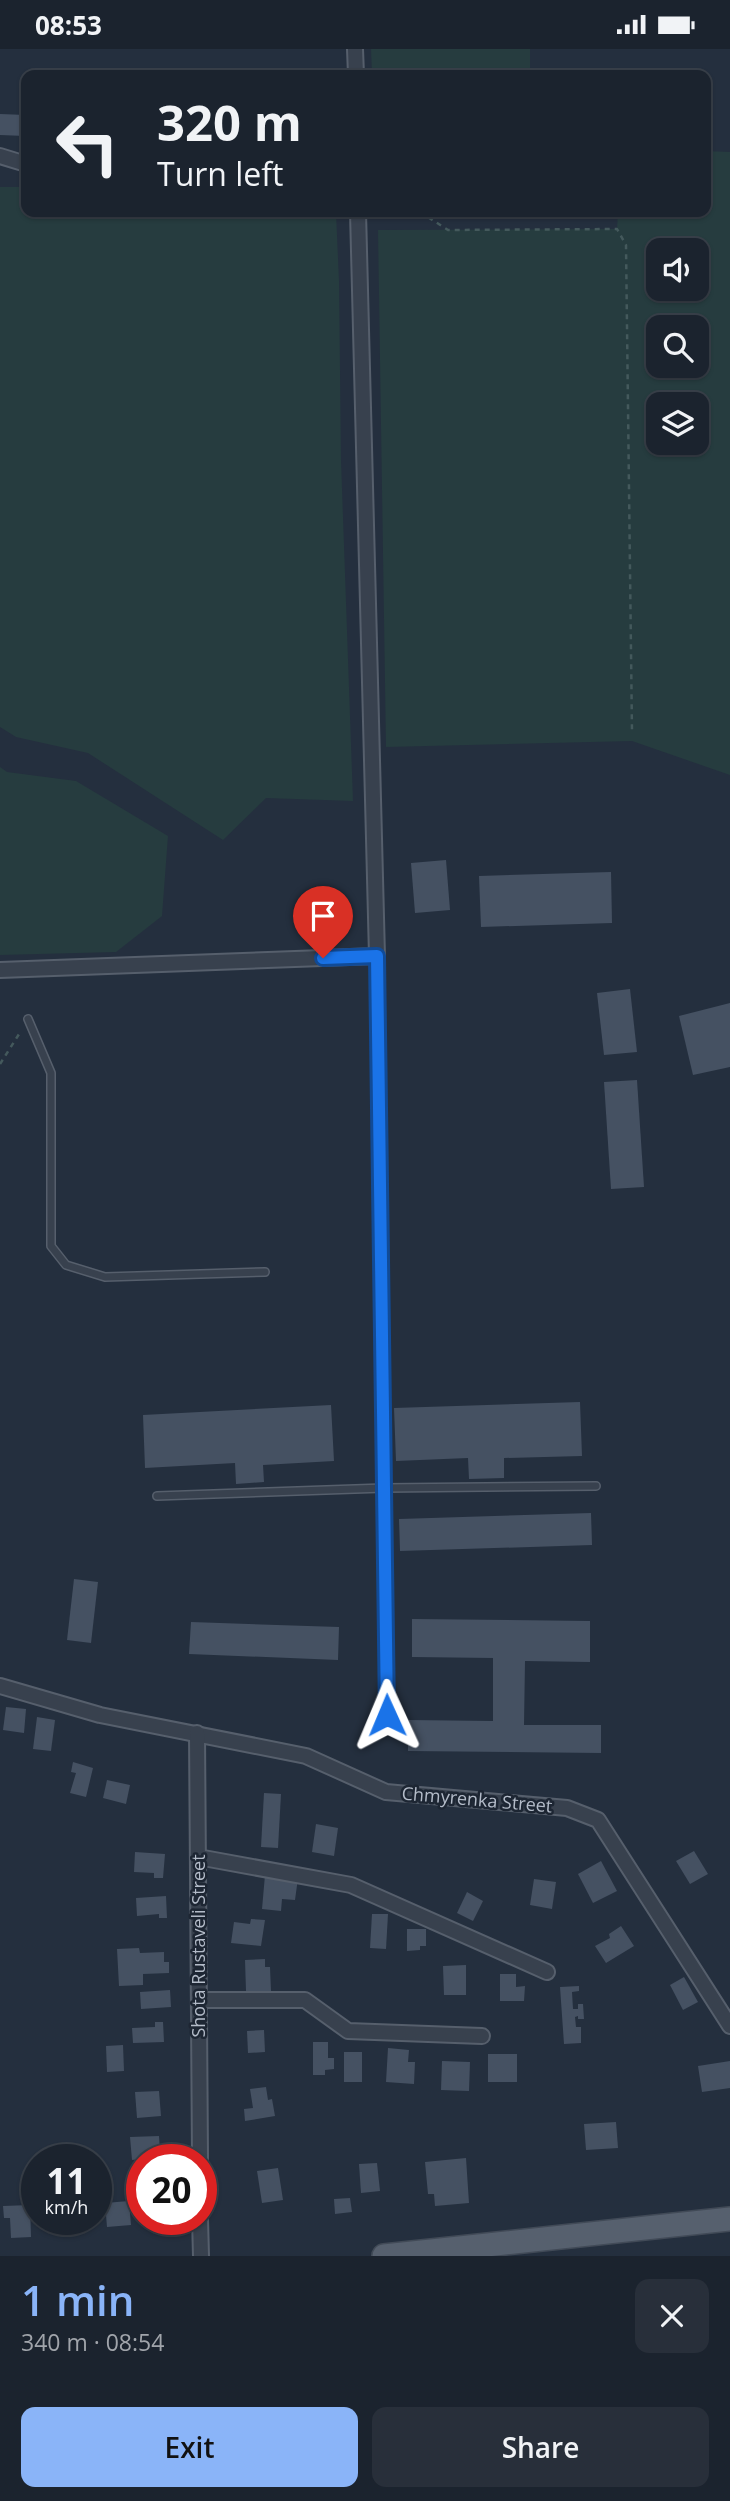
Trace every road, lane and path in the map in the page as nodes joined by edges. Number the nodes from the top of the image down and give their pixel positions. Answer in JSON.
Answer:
{"nodes":[{"id":1,"x":355,"y":49,"type":"edge"},
{"id":2,"x":356,"y":70,"type":"edge"},
{"id":3,"x":0,"y":156,"type":"edge"},
{"id":4,"x":21,"y":162,"type":"edge"},
{"id":5,"x":358,"y":217,"type":"edge"},
{"id":6,"x":428,"y":217,"type":"edge"},
{"id":7,"x":632,"y":732,"type":"dead end"},
{"id":8,"x":377,"y":956,"type":"junction"},
{"id":9,"x":0,"y":970,"type":"edge"},
{"id":10,"x":28,"y":1019,"type":"joint"},
{"id":11,"x":0,"y":1063,"type":"edge"},
{"id":12,"x":265,"y":1272,"type":"dead end"},
{"id":13,"x":596,"y":1486,"type":"dead end"},
{"id":14,"x":384,"y":1489,"type":"junction"},
{"id":15,"x":157,"y":1496,"type":"dead end"},
{"id":16,"x":0,"y":1686,"type":"edge"},
{"id":17,"x":387,"y":1715,"type":"dead end"},
{"id":18,"x":197,"y":1733,"type":"junction"},
{"id":19,"x":198,"y":1857,"type":"junction"},
{"id":20,"x":547,"y":1972,"type":"dead end"},
{"id":21,"x":199,"y":2000,"type":"junction"},
{"id":22,"x":730,"y":2026,"type":"edge"},
{"id":23,"x":482,"y":2036,"type":"dead end"},
{"id":24,"x":200,"y":2144,"type":"edge"},
{"id":25,"x":730,"y":2219,"type":"edge"},
{"id":26,"x":201,"y":2235,"type":"edge"},
{"id":27,"x":529,"y":2248,"type":"edge"},
{"id":28,"x":201,"y":2256,"type":"edge"},
{"id":29,"x":384,"y":2256,"type":"edge"}],
"edges":[{"from":1,"to":2,"type":"street"},
{"from":3,"to":4,"type":"street"},
{"from":5,"to":8,"type":"street"},
{"from":6,"to":7,"type":"path"},
{"from":8,"to":9,"type":"street"},
{"from":8,"to":14,"type":"lane"},
{"from":10,"to":11,"type":"path"},
{"from":10,"to":12,"type":"lane"},
{"from":13,"to":14,"type":"lane"},
{"from":14,"to":15,"type":"lane"},
{"from":14,"to":17,"type":"lane"},
{"from":16,"to":18,"type":"street","name":"Chmyrenka Street"},
{"from":18,"to":19,"type":"street","name":"Shota Rustaveli Street"},
{"from":18,"to":22,"type":"street","name":"Chmyrenka Street"},
{"from":19,"to":20,"type":"street"},
{"from":19,"to":21,"type":"street","name":"Shota Rustaveli Street"},
{"from":21,"to":23,"type":"street"},
{"from":21,"to":24,"type":"street","name":"Shota Rustaveli Street"},
{"from":25,"to":27,"type":"main road"},
{"from":26,"to":28,"type":"street"},
{"from":27,"to":29,"type":"main road"}]}
